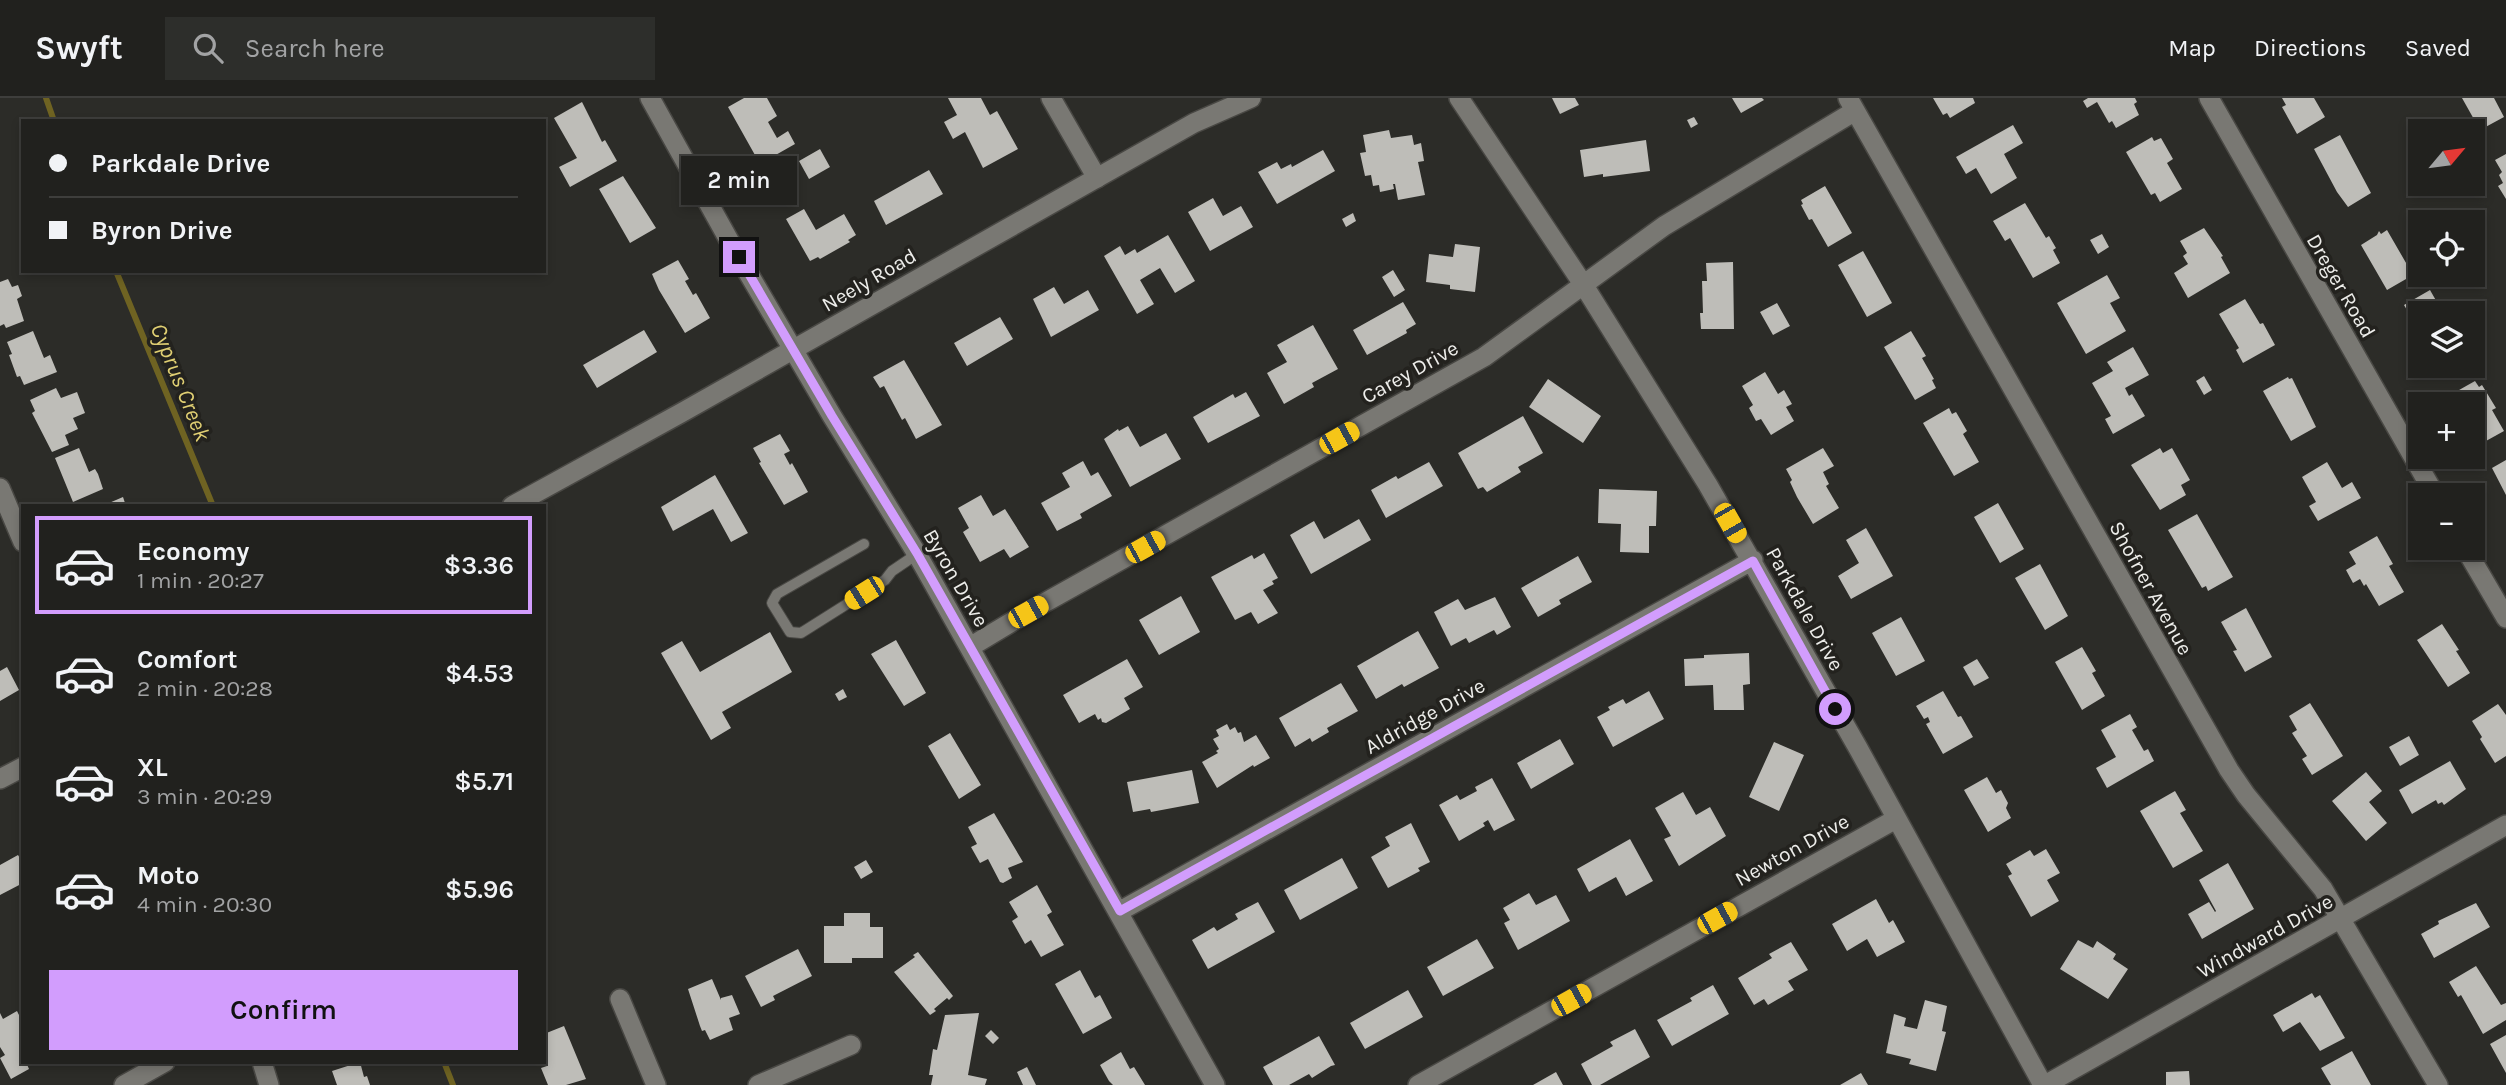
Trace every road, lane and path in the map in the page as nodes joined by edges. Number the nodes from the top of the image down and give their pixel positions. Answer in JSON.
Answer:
{"nodes":[{"id":1,"x":650,"y":98,"type":"edge"},
{"id":2,"x":1051,"y":98,"type":"edge"},
{"id":3,"x":1251,"y":98,"type":"edge"},
{"id":4,"x":1459,"y":98,"type":"edge"},
{"id":5,"x":2208,"y":98,"type":"edge"},
{"id":6,"x":1851,"y":105,"type":"edge"},
{"id":7,"x":1097,"y":178,"type":"junction"},
{"id":8,"x":1583,"y":284,"type":"junction"},
{"id":9,"x":793,"y":350,"type":"junction"},
{"id":10,"x":2428,"y":483,"type":"edge"},
{"id":11,"x":0,"y":488,"type":"edge"},
{"id":12,"x":516,"y":504,"type":"edge"},
{"id":13,"x":21,"y":537,"type":"edge"},
{"id":14,"x":864,"y":544,"type":"dead end"},
{"id":15,"x":918,"y":555,"type":"junction"},
{"id":16,"x":2472,"y":560,"type":"edge"},
{"id":17,"x":1753,"y":561,"type":"junction"},
{"id":18,"x":2506,"y":618,"type":"edge"},
{"id":19,"x":970,"y":647,"type":"junction"},
{"id":20,"x":21,"y":768,"type":"edge"},
{"id":21,"x":0,"y":779,"type":"edge"},
{"id":22,"x":1896,"y":819,"type":"junction"},
{"id":23,"x":2506,"y":825,"type":"edge"},
{"id":24,"x":1120,"y":911,"type":"junction"},
{"id":25,"x":2342,"y":919,"type":"junction"},
{"id":26,"x":620,"y":999,"type":"dead end"},
{"id":27,"x":851,"y":1045,"type":"dead end"},
{"id":28,"x":161,"y":1064,"type":"edge"},
{"id":29,"x":263,"y":1064,"type":"edge"},
{"id":30,"x":124,"y":1085,"type":"edge"},
{"id":31,"x":269,"y":1085,"type":"edge"},
{"id":32,"x":656,"y":1085,"type":"edge"},
{"id":33,"x":758,"y":1085,"type":"edge"},
{"id":34,"x":1215,"y":1085,"type":"edge"},
{"id":35,"x":1418,"y":1085,"type":"edge"},
{"id":36,"x":2044,"y":1085,"type":"edge"},
{"id":37,"x":2438,"y":1085,"type":"edge"}],
"edges":[{"from":1,"to":9,"type":"street","name":"Byron Drive"},
{"from":2,"to":7,"type":"street"},
{"from":3,"to":7,"type":"street","name":"Neely Road"},
{"from":4,"to":8,"type":"street","name":"Parkdale Drive"},
{"from":5,"to":10,"type":"street","name":"Dreger Road"},
{"from":6,"to":8,"type":"street","name":"Carey Drive"},
{"from":6,"to":25,"type":"street","name":"Shofner Avenue"},
{"from":7,"to":9,"type":"street","name":"Neely Road"},
{"from":8,"to":17,"type":"street","name":"Parkdale Drive"},
{"from":8,"to":19,"type":"street","name":"Carey Drive"},
{"from":9,"to":12,"type":"street","name":"Neely Road"},
{"from":9,"to":15,"type":"street","name":"Byron Drive"},
{"from":11,"to":13,"type":"street"},
{"from":14,"to":15,"type":"lane"},
{"from":15,"to":19,"type":"street","name":"Byron Drive"},
{"from":16,"to":18,"type":"street"},
{"from":17,"to":22,"type":"street","name":"Parkdale Drive"},
{"from":17,"to":24,"type":"street","name":"Aldridge Drive"},
{"from":19,"to":24,"type":"street","name":"Byron Drive"},
{"from":20,"to":21,"type":"street"},
{"from":22,"to":35,"type":"street","name":"Newton Drive"},
{"from":22,"to":36,"type":"street","name":"Parkdale Drive"},
{"from":23,"to":25,"type":"street","name":"Windward Drive"},
{"from":24,"to":34,"type":"street","name":"Byron Drive"},
{"from":25,"to":36,"type":"street","name":"Windward Drive"},
{"from":25,"to":37,"type":"street","name":"Shofner Avenue"},
{"from":26,"to":32,"type":"street"},
{"from":27,"to":33,"type":"street"},
{"from":28,"to":30,"type":"street"},
{"from":29,"to":31,"type":"street"}]}
